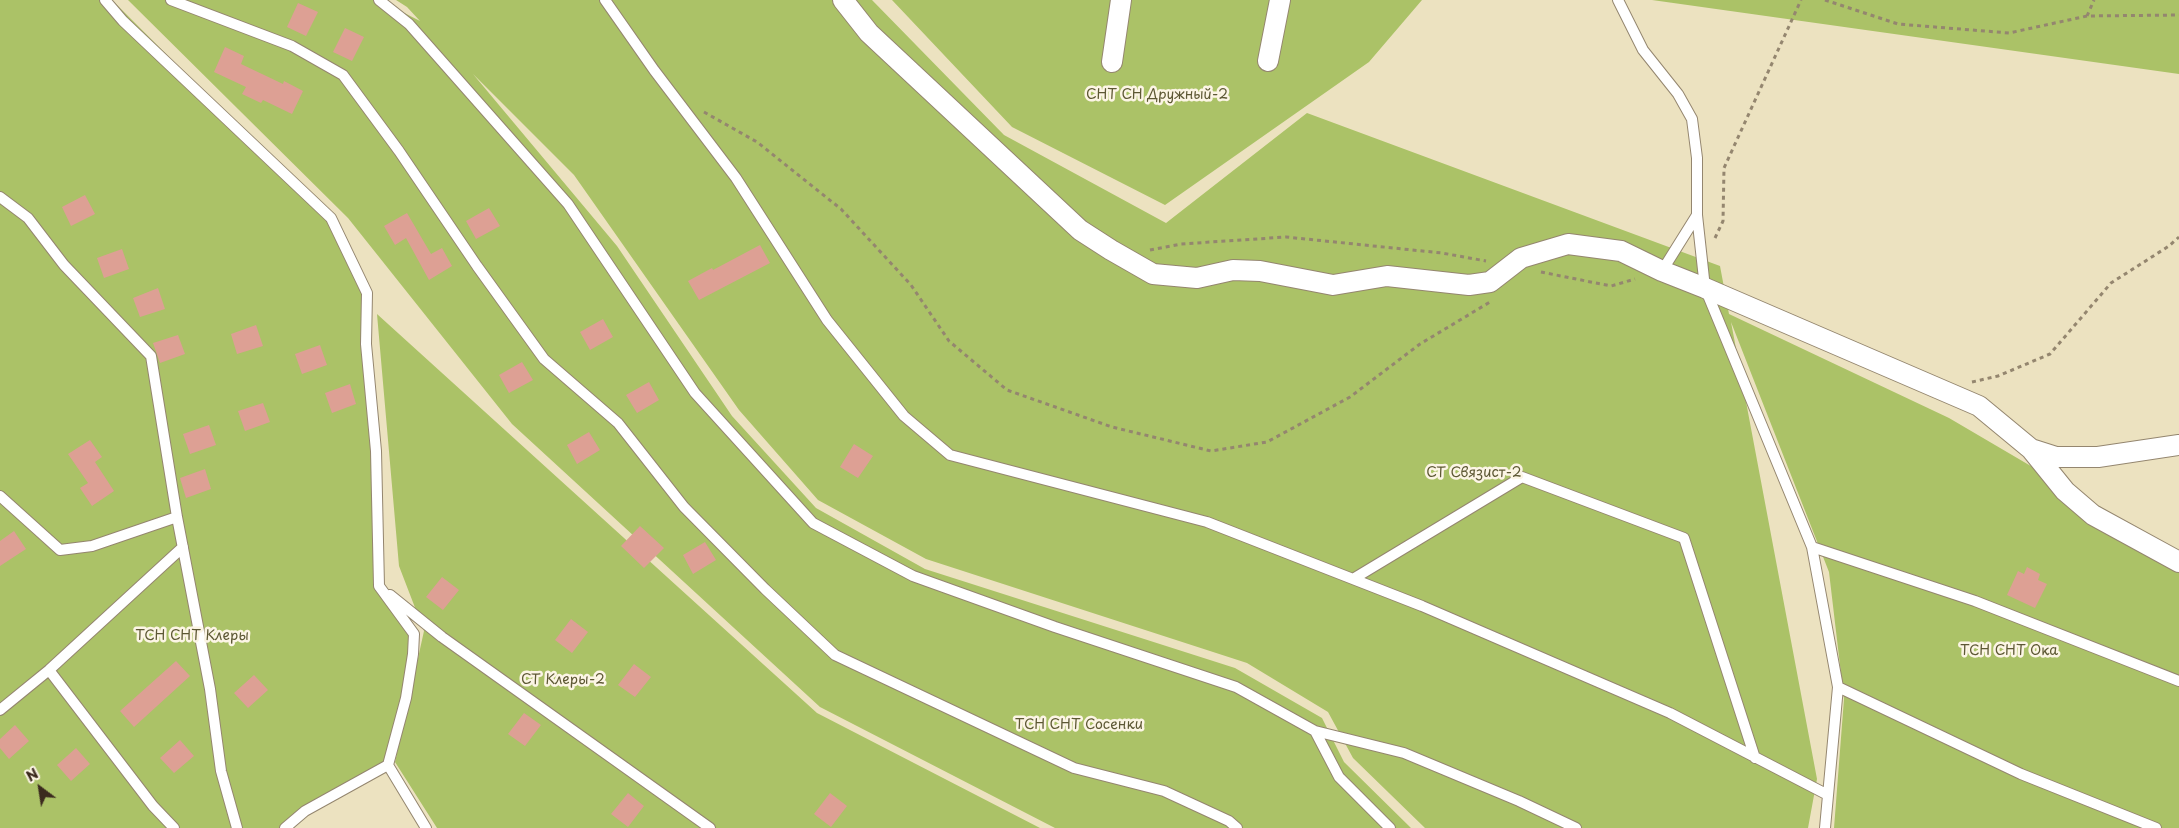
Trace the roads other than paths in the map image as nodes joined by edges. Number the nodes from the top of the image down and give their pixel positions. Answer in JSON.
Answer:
{"nodes":[{"id":1,"x":105,"y":0,"type":"edge"},
{"id":2,"x":172,"y":0,"type":"edge"},
{"id":3,"x":379,"y":0,"type":"edge"},
{"id":4,"x":605,"y":0,"type":"edge"},
{"id":5,"x":843,"y":0,"type":"edge"},
{"id":6,"x":1121,"y":0,"type":"edge"},
{"id":7,"x":1280,"y":0,"type":"edge"},
{"id":8,"x":1618,"y":0,"type":"edge"},
{"id":9,"x":1268,"y":61,"type":"dead end"},
{"id":10,"x":1112,"y":62,"type":"dead end"},
{"id":11,"x":0,"y":197,"type":"edge"},
{"id":12,"x":1697,"y":215,"type":"junction"},
{"id":13,"x":1662,"y":271,"type":"junction"},
{"id":14,"x":1705,"y":288,"type":"junction"},
{"id":15,"x":2179,"y":445,"type":"edge"},
{"id":16,"x":2031,"y":450,"type":"junction"},
{"id":17,"x":0,"y":496,"type":"edge"},
{"id":18,"x":177,"y":518,"type":"junction"},
{"id":19,"x":183,"y":547,"type":"junction"},
{"id":20,"x":1812,"y":547,"type":"junction"},
{"id":21,"x":2179,"y":562,"type":"edge"},
{"id":22,"x":1353,"y":579,"type":"junction"},
{"id":23,"x":379,"y":586,"type":"junction"},
{"id":24,"x":48,"y":670,"type":"junction"},
{"id":25,"x":2179,"y":681,"type":"edge"},
{"id":26,"x":1838,"y":687,"type":"junction"},
{"id":27,"x":0,"y":710,"type":"edge"},
{"id":28,"x":1315,"y":731,"type":"junction"},
{"id":29,"x":1755,"y":758,"type":"junction"},
{"id":30,"x":388,"y":765,"type":"junction"},
{"id":31,"x":1828,"y":795,"type":"junction"},
{"id":32,"x":174,"y":828,"type":"edge"},
{"id":33,"x":237,"y":828,"type":"edge"},
{"id":34,"x":285,"y":828,"type":"edge"},
{"id":35,"x":426,"y":828,"type":"edge"},
{"id":36,"x":710,"y":828,"type":"edge"},
{"id":37,"x":1237,"y":828,"type":"edge"},
{"id":38,"x":1390,"y":828,"type":"edge"},
{"id":39,"x":1576,"y":828,"type":"edge"},
{"id":40,"x":1825,"y":828,"type":"edge"},
{"id":41,"x":2156,"y":828,"type":"edge"}],
"edges":[{"from":1,"to":23,"type":"lane"},
{"from":2,"to":37,"type":"lane"},
{"from":3,"to":28,"type":"lane"},
{"from":4,"to":22,"type":"lane"},
{"from":5,"to":13,"type":"street"},
{"from":6,"to":10,"type":"street"},
{"from":7,"to":9,"type":"street"},
{"from":8,"to":12,"type":"lane"},
{"from":11,"to":18,"type":"lane"},
{"from":12,"to":13,"type":"lane"},
{"from":12,"to":14,"type":"lane"},
{"from":13,"to":14,"type":"street"},
{"from":14,"to":16,"type":"street"},
{"from":14,"to":20,"type":"lane"},
{"from":15,"to":16,"type":"street"},
{"from":16,"to":21,"type":"street"},
{"from":17,"to":18,"type":"lane"},
{"from":18,"to":19,"type":"lane"},
{"from":19,"to":24,"type":"lane"},
{"from":19,"to":33,"type":"lane"},
{"from":20,"to":25,"type":"lane"},
{"from":20,"to":26,"type":"lane"},
{"from":22,"to":29,"type":"lane"},
{"from":22,"to":29,"type":"lane"},
{"from":23,"to":30,"type":"lane"},
{"from":23,"to":36,"type":"lane"},
{"from":24,"to":27,"type":"lane"},
{"from":24,"to":32,"type":"lane"},
{"from":26,"to":31,"type":"lane"},
{"from":26,"to":41,"type":"lane"},
{"from":28,"to":38,"type":"lane"},
{"from":28,"to":39,"type":"lane"},
{"from":29,"to":31,"type":"lane"},
{"from":30,"to":34,"type":"lane"},
{"from":30,"to":35,"type":"lane"},
{"from":31,"to":40,"type":"lane"}]}
